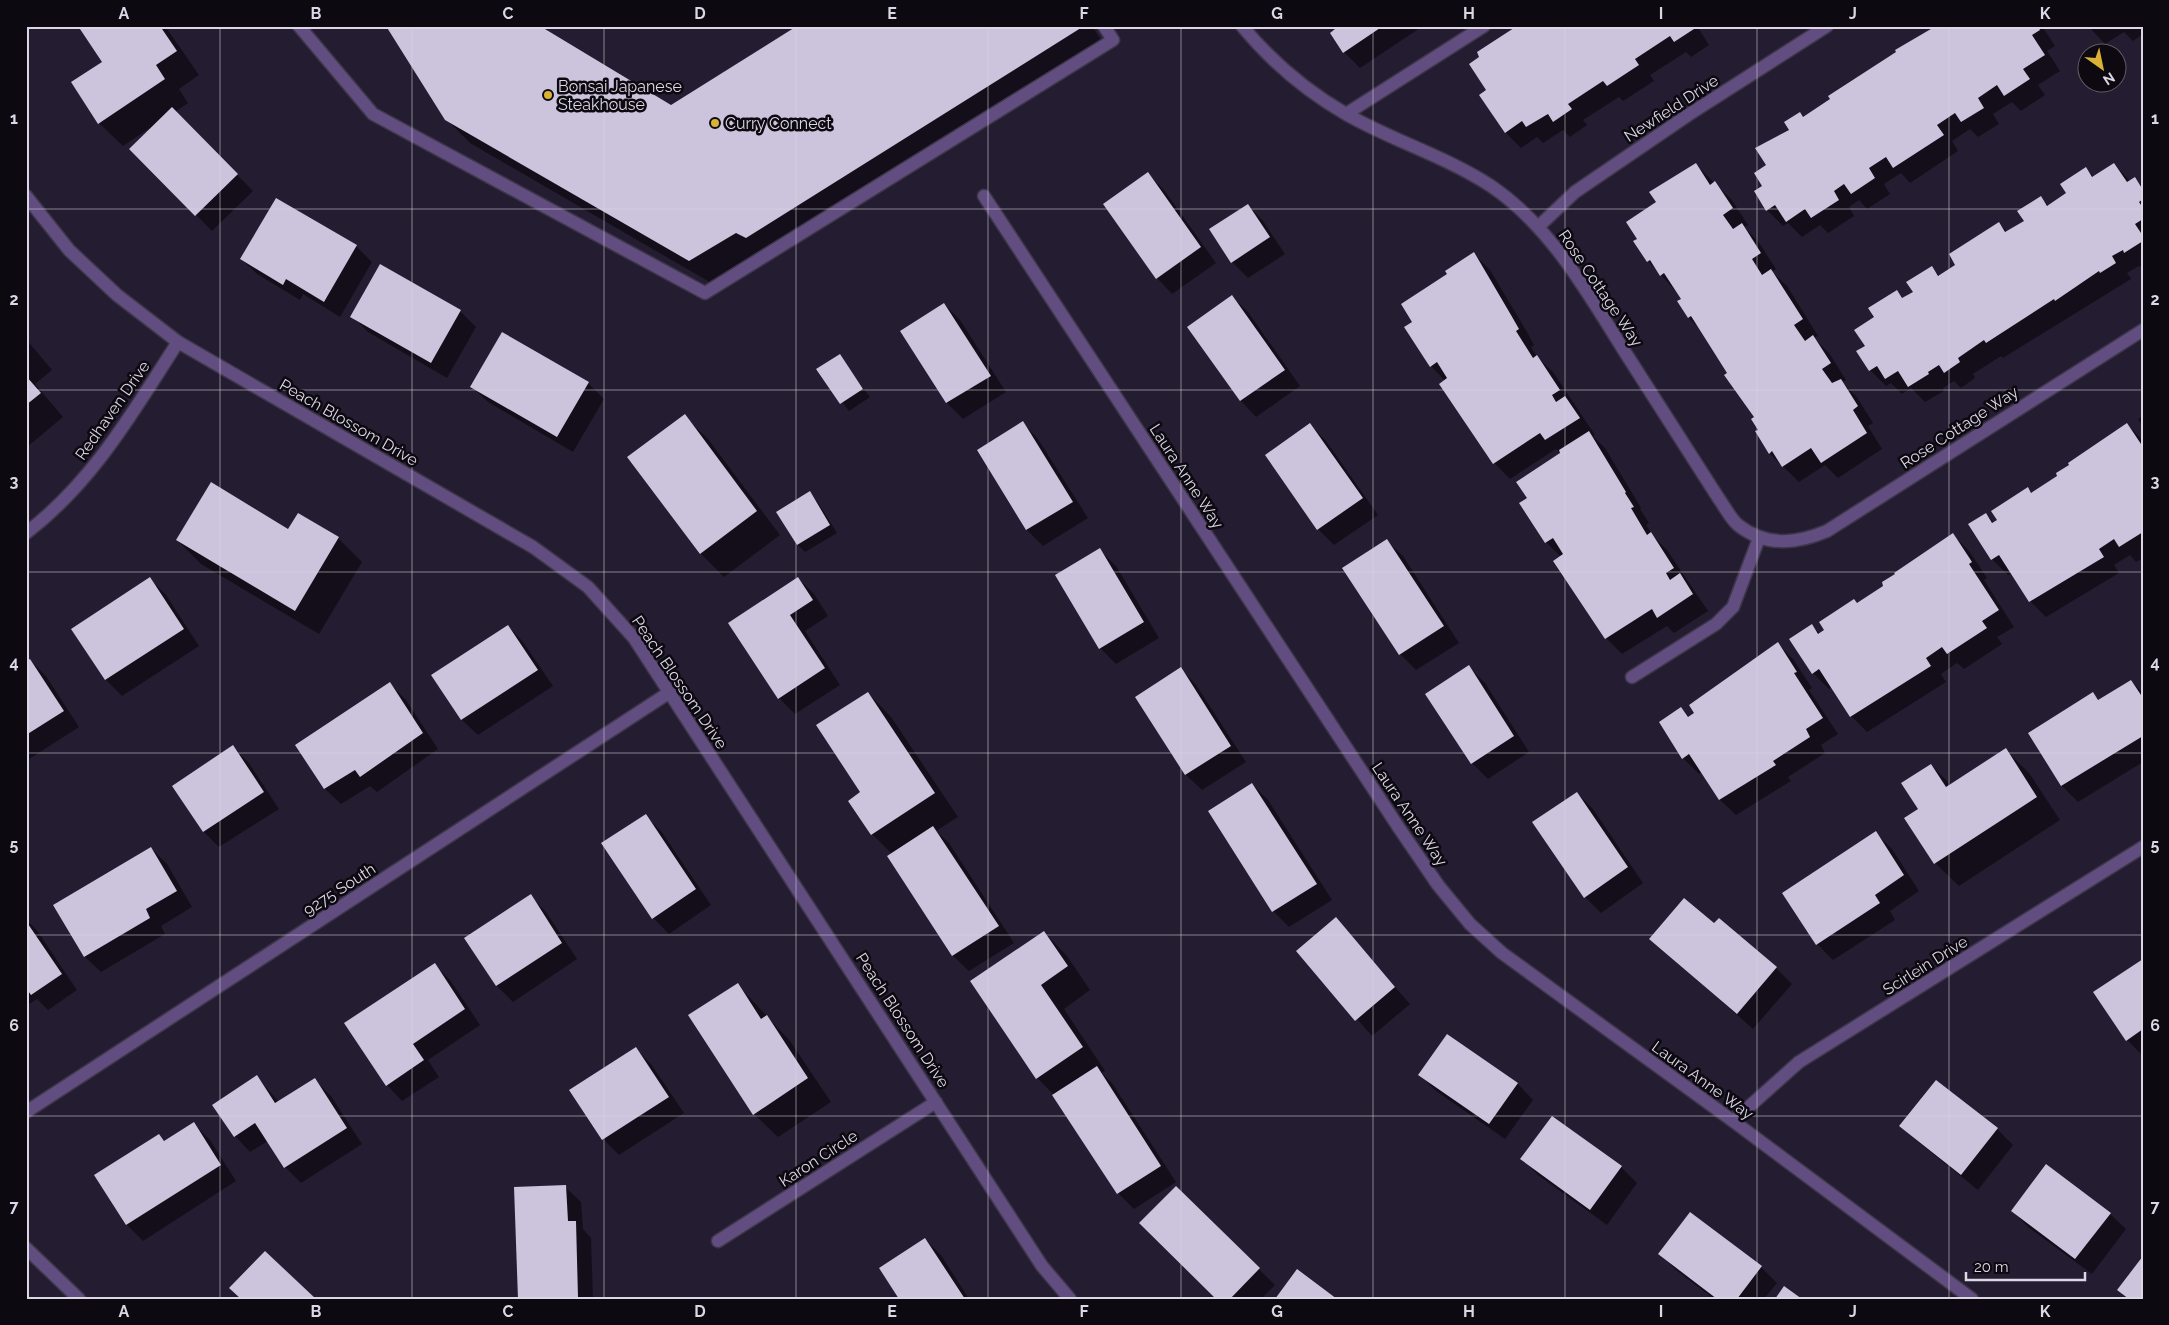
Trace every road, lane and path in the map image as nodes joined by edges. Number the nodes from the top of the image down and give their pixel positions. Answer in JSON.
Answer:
{"nodes":[{"id":1,"x":299,"y":26,"type":"edge"},
{"id":2,"x":1104,"y":26,"type":"edge"},
{"id":3,"x":1242,"y":26,"type":"edge"},
{"id":4,"x":1484,"y":26,"type":"edge"},
{"id":5,"x":1827,"y":26,"type":"edge"},
{"id":6,"x":1346,"y":114,"type":"junction"},
{"id":7,"x":26,"y":196,"type":"edge"},
{"id":8,"x":984,"y":196,"type":"dead end"},
{"id":9,"x":1539,"y":226,"type":"junction"},
{"id":10,"x":2143,"y":330,"type":"edge"},
{"id":11,"x":178,"y":342,"type":"junction"},
{"id":12,"x":26,"y":533,"type":"edge"},
{"id":13,"x":1759,"y":538,"type":"junction"},
{"id":14,"x":1632,"y":677,"type":"dead end"},
{"id":15,"x":670,"y":692,"type":"junction"},
{"id":16,"x":2143,"y":847,"type":"edge"},
{"id":17,"x":936,"y":1102,"type":"junction"},
{"id":18,"x":26,"y":1112,"type":"edge"},
{"id":19,"x":1733,"y":1121,"type":"junction"},
{"id":20,"x":718,"y":1241,"type":"dead end"},
{"id":21,"x":26,"y":1248,"type":"edge"},
{"id":22,"x":79,"y":1299,"type":"edge"},
{"id":23,"x":1070,"y":1299,"type":"edge"},
{"id":24,"x":1972,"y":1299,"type":"edge"}],
"edges":[{"from":1,"to":2,"type":"street"},
{"from":3,"to":6,"type":"street","name":"Rose Cottage Way"},
{"from":4,"to":6,"type":"street"},
{"from":5,"to":9,"type":"street","name":"Newfield Drive"},
{"from":6,"to":9,"type":"street","name":"Rose Cottage Way"},
{"from":7,"to":11,"type":"street","name":"Peach Blossom Drive"},
{"from":8,"to":19,"type":"street","name":"Laura Anne Way"},
{"from":9,"to":13,"type":"street","name":"Rose Cottage Way"},
{"from":10,"to":13,"type":"street","name":"Rose Cottage Way"},
{"from":11,"to":12,"type":"street","name":"Redhaven Drive"},
{"from":11,"to":15,"type":"street","name":"Peach Blossom Drive"},
{"from":13,"to":14,"type":"street"},
{"from":15,"to":17,"type":"street","name":"Peach Blossom Drive"},
{"from":15,"to":18,"type":"street","name":"9275 South"},
{"from":16,"to":19,"type":"street","name":"Scirlein Drive"},
{"from":17,"to":20,"type":"street","name":"Karon Circle"},
{"from":17,"to":23,"type":"street","name":"Peach Blossom Drive"},
{"from":19,"to":24,"type":"street","name":"Laura Anne Way"},
{"from":21,"to":22,"type":"street"}]}
